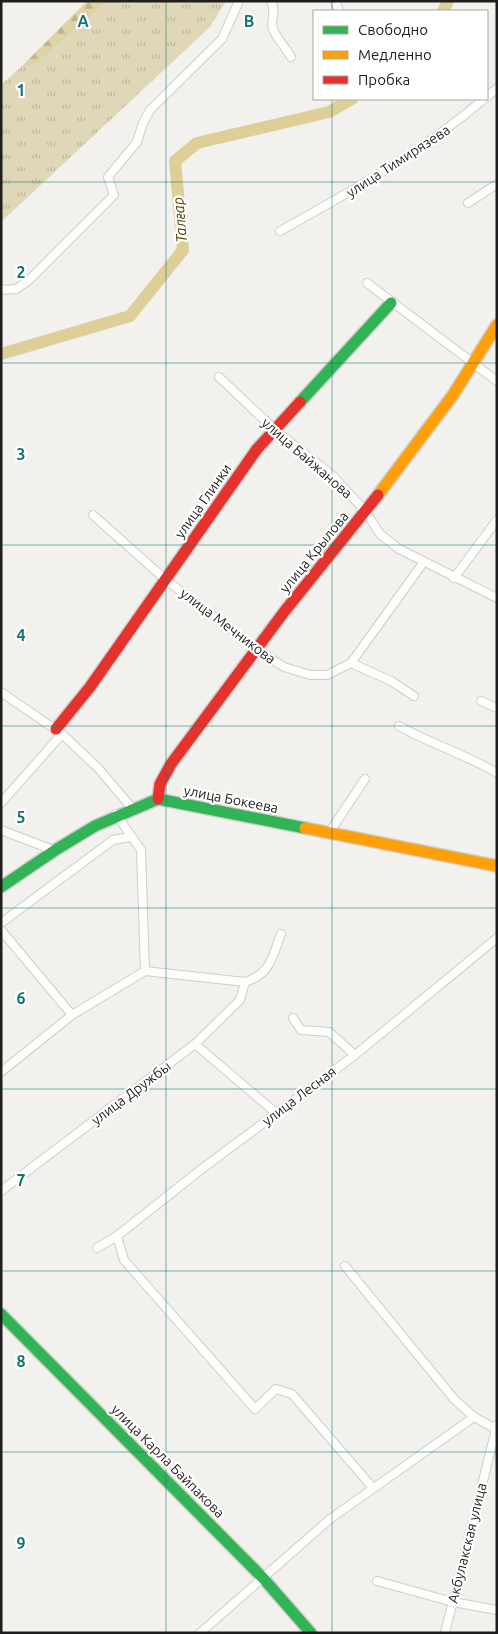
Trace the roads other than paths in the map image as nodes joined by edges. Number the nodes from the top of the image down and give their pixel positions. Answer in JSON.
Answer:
{"nodes":[{"id":1,"x":239,"y":1,"type":"edge"},
{"id":2,"x":271,"y":1,"type":"edge"},
{"id":3,"x":291,"y":57,"type":"dead end"},
{"id":4,"x":484,"y":100,"type":"edge"},
{"id":5,"x":497,"y":184,"type":"edge"},
{"id":6,"x":468,"y":203,"type":"dead end"},
{"id":7,"x":280,"y":230,"type":"dead end"},
{"id":8,"x":367,"y":283,"type":"dead end"},
{"id":9,"x":1,"y":290,"type":"edge"},
{"id":10,"x":391,"y":303,"type":"junction"},
{"id":11,"x":497,"y":325,"type":"edge"},
{"id":12,"x":476,"y":364,"type":"junction"},
{"id":13,"x":219,"y":377,"type":"dead end"},
{"id":14,"x":497,"y":381,"type":"edge"},
{"id":15,"x":275,"y":430,"type":"junction"},
{"id":16,"x":366,"y":512,"type":"junction"},
{"id":17,"x":93,"y":515,"type":"dead end"},
{"id":18,"x":497,"y":520,"type":"edge"},
{"id":19,"x":423,"y":563,"type":"junction"},
{"id":20,"x":454,"y":578,"type":"junction"},
{"id":21,"x":166,"y":580,"type":"junction"},
{"id":22,"x":497,"y":598,"type":"edge"},
{"id":23,"x":258,"y":650,"type":"junction"},
{"id":24,"x":351,"y":663,"type":"junction"},
{"id":25,"x":1,"y":692,"type":"edge"},
{"id":26,"x":414,"y":696,"type":"dead end"},
{"id":27,"x":481,"y":701,"type":"dead end"},
{"id":28,"x":497,"y":708,"type":"edge"},
{"id":29,"x":399,"y":726,"type":"dead end"},
{"id":30,"x":59,"y":731,"type":"junction"},
{"id":31,"x":497,"y":773,"type":"edge"},
{"id":32,"x":364,"y":779,"type":"dead end"},
{"id":33,"x":158,"y":799,"type":"junction"},
{"id":34,"x":1,"y":803,"type":"edge"},
{"id":35,"x":131,"y":807,"type":"junction"},
{"id":36,"x":116,"y":814,"type":"junction"},
{"id":37,"x":1,"y":830,"type":"edge"},
{"id":38,"x":329,"y":833,"type":"junction"},
{"id":39,"x":130,"y":837,"type":"junction"},
{"id":40,"x":53,"y":850,"type":"junction"},
{"id":41,"x":497,"y":866,"type":"edge"},
{"id":42,"x":1,"y":887,"type":"edge"},
{"id":43,"x":1,"y":923,"type":"edge"},
{"id":44,"x":1,"y":930,"type":"edge"},
{"id":45,"x":281,"y":934,"type":"dead end"},
{"id":46,"x":497,"y":938,"type":"edge"},
{"id":47,"x":145,"y":971,"type":"junction"},
{"id":48,"x":245,"y":982,"type":"junction"},
{"id":49,"x":72,"y":1015,"type":"junction"},
{"id":50,"x":293,"y":1018,"type":"dead end"},
{"id":51,"x":195,"y":1044,"type":"junction"},
{"id":52,"x":355,"y":1055,"type":"junction"},
{"id":53,"x":1,"y":1072,"type":"edge"},
{"id":54,"x":276,"y":1113,"type":"junction"},
{"id":55,"x":1,"y":1191,"type":"edge"},
{"id":56,"x":117,"y":1236,"type":"junction"},
{"id":57,"x":98,"y":1248,"type":"dead end"},
{"id":58,"x":345,"y":1266,"type":"dead end"},
{"id":59,"x":1,"y":1314,"type":"edge"},
{"id":60,"x":474,"y":1417,"type":"junction"},
{"id":61,"x":496,"y":1427,"type":"edge"},
{"id":62,"x":487,"y":1460,"type":"junction"},
{"id":63,"x":497,"y":1462,"type":"edge"},
{"id":64,"x":373,"y":1488,"type":"junction"},
{"id":65,"x":262,"y":1578,"type":"junction"},
{"id":66,"x":377,"y":1581,"type":"dead end"},
{"id":67,"x":453,"y":1602,"type":"junction"},
{"id":68,"x":497,"y":1610,"type":"edge"},
{"id":69,"x":200,"y":1633,"type":"edge"},
{"id":70,"x":311,"y":1633,"type":"edge"},
{"id":71,"x":445,"y":1633,"type":"edge"}],
"edges":[{"from":1,"to":9,"type":"street"},
{"from":2,"to":3,"type":"street"},
{"from":4,"to":7,"type":"street","name":"улица Тимирязева"},
{"from":5,"to":6,"type":"street"},
{"from":8,"to":10,"type":"street"},
{"from":10,"to":12,"type":"street"},
{"from":10,"to":15,"type":"street","name":"улица Глинки"},
{"from":11,"to":12,"type":"street","name":"улица Крылова"},
{"from":12,"to":14,"type":"street"},
{"from":12,"to":16,"type":"street","name":"улица Крылова"},
{"from":13,"to":15,"type":"street","name":"улица Байжанова"},
{"from":15,"to":16,"type":"street","name":"улица Байжанова"},
{"from":15,"to":21,"type":"street","name":"улица Глинки"},
{"from":16,"to":19,"type":"street","name":"улица Байжанова"},
{"from":16,"to":23,"type":"street","name":"улица Крылова"},
{"from":17,"to":21,"type":"street","name":"улица Мечникова"},
{"from":18,"to":20,"type":"street"},
{"from":19,"to":20,"type":"street","name":"улица Байжанова"},
{"from":19,"to":24,"type":"street","name":"улица Мечникова"},
{"from":20,"to":22,"type":"street","name":"улица Байжанова"},
{"from":21,"to":23,"type":"street","name":"улица Мечникова"},
{"from":21,"to":30,"type":"street","name":"улица Глинки"},
{"from":23,"to":24,"type":"street","name":"улица Мечникова"},
{"from":23,"to":33,"type":"street","name":"улица Крылова"},
{"from":24,"to":26,"type":"street"},
{"from":25,"to":30,"type":"street"},
{"from":27,"to":28,"type":"street"},
{"from":29,"to":31,"type":"street"},
{"from":30,"to":34,"type":"street","name":"улица Глинки"},
{"from":30,"to":35,"type":"street"},
{"from":32,"to":38,"type":"street"},
{"from":33,"to":35,"type":"street","name":"улица Бокеева"},
{"from":33,"to":38,"type":"street","name":"улица Бокеева"},
{"from":35,"to":36,"type":"street"},
{"from":36,"to":39,"type":"street"},
{"from":36,"to":40,"type":"street"},
{"from":37,"to":40,"type":"street"},
{"from":38,"to":41,"type":"street","name":"улица Бокеева"},
{"from":39,"to":43,"type":"street"},
{"from":39,"to":47,"type":"street"},
{"from":40,"to":42,"type":"street"},
{"from":44,"to":49,"type":"street"},
{"from":45,"to":48,"type":"street"},
{"from":46,"to":52,"type":"street","name":"улица Лесная"},
{"from":47,"to":48,"type":"street"},
{"from":47,"to":49,"type":"street"},
{"from":48,"to":51,"type":"street","name":"улица Дружбы"},
{"from":49,"to":53,"type":"street"},
{"from":50,"to":52,"type":"street"},
{"from":51,"to":54,"type":"street"},
{"from":51,"to":55,"type":"street","name":"улица Дружбы"},
{"from":52,"to":54,"type":"street","name":"улица Лесная"},
{"from":54,"to":56,"type":"street","name":"улица Лесная"},
{"from":56,"to":57,"type":"street","name":"улица Лесная"},
{"from":56,"to":64,"type":"street"},
{"from":58,"to":60,"type":"street"},
{"from":59,"to":65,"type":"street","name":"улица Карла Байпакова"},
{"from":60,"to":61,"type":"street"},
{"from":60,"to":64,"type":"street"},
{"from":61,"to":62,"type":"street","name":"Акбулакская улица"},
{"from":62,"to":63,"type":"street"},
{"from":62,"to":67,"type":"street","name":"Акбулакская улица"},
{"from":64,"to":65,"type":"street"},
{"from":65,"to":69,"type":"street"},
{"from":65,"to":70,"type":"street","name":"улица Карла Байпакова"},
{"from":66,"to":67,"type":"street"},
{"from":67,"to":68,"type":"street"},
{"from":67,"to":71,"type":"street","name":"Акбулакская улица"}]}
